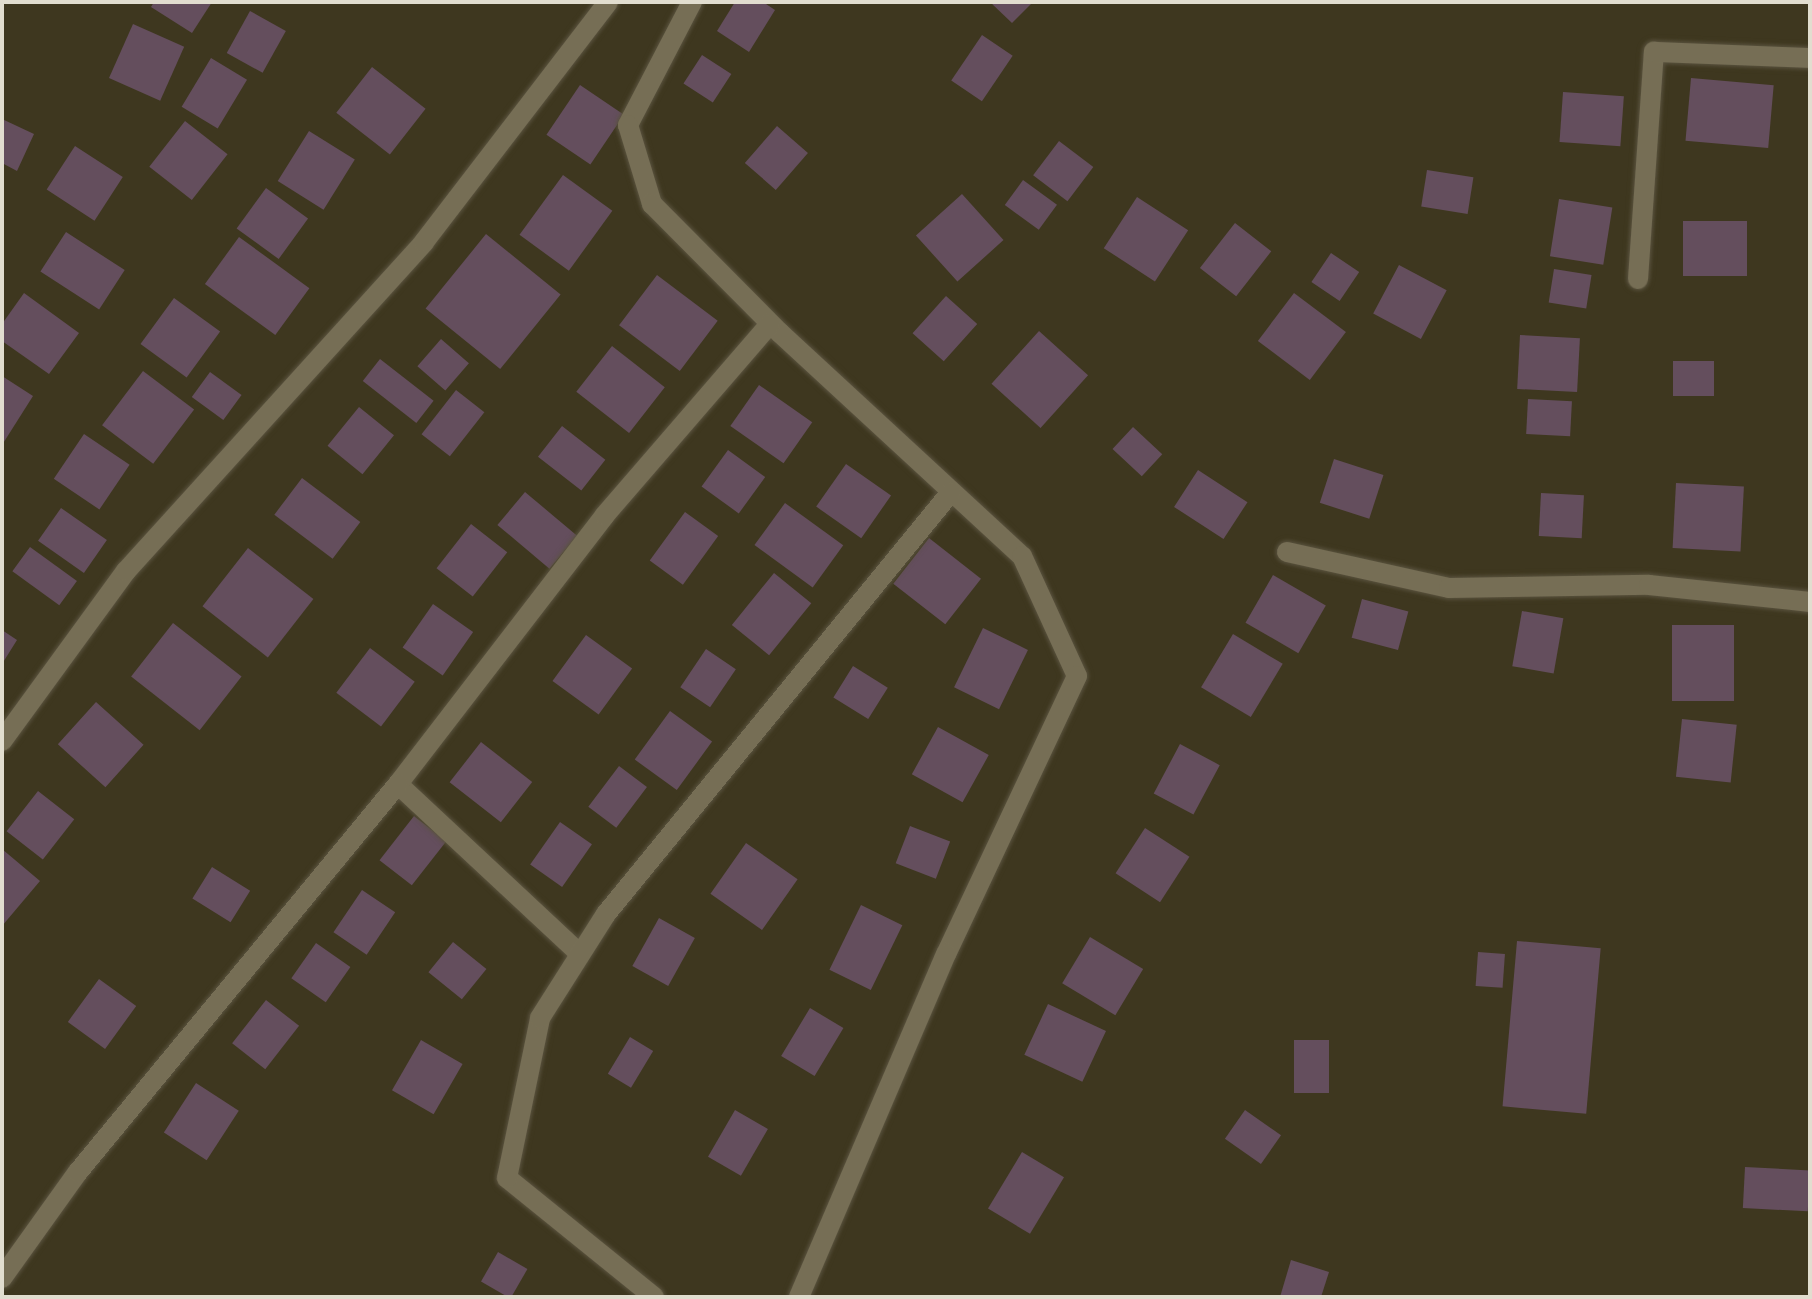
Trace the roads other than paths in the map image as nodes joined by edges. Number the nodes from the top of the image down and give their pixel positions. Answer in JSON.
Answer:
{"nodes":[{"id":1,"x":608,"y":2,"type":"edge"},
{"id":2,"x":692,"y":2,"type":"edge"},
{"id":3,"x":1810,"y":58,"type":"edge"},
{"id":4,"x":1638,"y":279,"type":"dead end"},
{"id":5,"x":770,"y":324,"type":"junction"},
{"id":6,"x":951,"y":492,"type":"junction"},
{"id":7,"x":1287,"y":552,"type":"dead end"},
{"id":8,"x":1810,"y":602,"type":"edge"},
{"id":9,"x":2,"y":741,"type":"edge"},
{"id":10,"x":398,"y":784,"type":"junction"},
{"id":11,"x":580,"y":954,"type":"junction"},
{"id":12,"x":2,"y":1278,"type":"edge"},
{"id":13,"x":654,"y":1297,"type":"edge"},
{"id":14,"x":799,"y":1297,"type":"edge"}],
"edges":[{"from":1,"to":9,"type":"street"},
{"from":2,"to":5,"type":"street"},
{"from":3,"to":4,"type":"street"},
{"from":5,"to":6,"type":"street"},
{"from":5,"to":10,"type":"street"},
{"from":6,"to":11,"type":"street"},
{"from":6,"to":14,"type":"street"},
{"from":7,"to":8,"type":"street"},
{"from":10,"to":11,"type":"street"},
{"from":10,"to":12,"type":"street"},
{"from":11,"to":13,"type":"street"}]}
